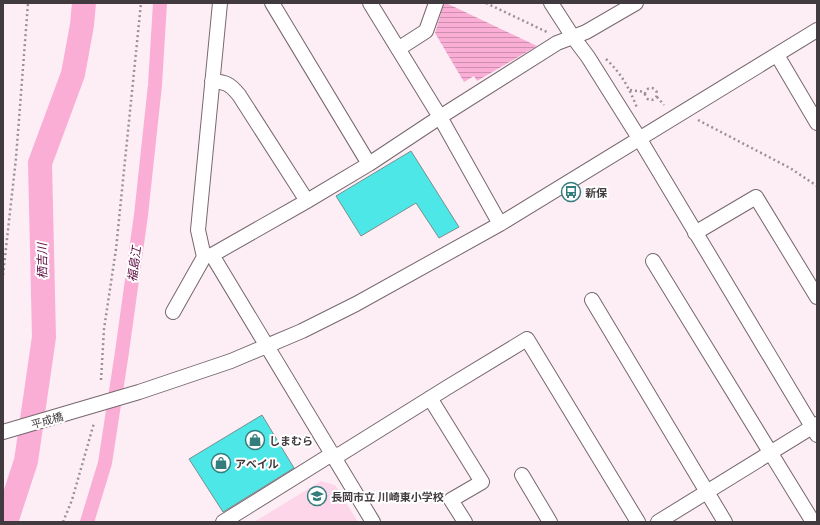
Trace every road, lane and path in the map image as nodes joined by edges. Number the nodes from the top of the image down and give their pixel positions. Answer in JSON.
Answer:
{"nodes":[{"id":1,"x":28,"y":3,"type":"edge"},
{"id":2,"x":141,"y":3,"type":"edge"},
{"id":3,"x":220,"y":3,"type":"edge"},
{"id":4,"x":272,"y":3,"type":"edge"},
{"id":5,"x":370,"y":3,"type":"edge"},
{"id":6,"x":436,"y":3,"type":"edge"},
{"id":7,"x":486,"y":3,"type":"edge"},
{"id":8,"x":551,"y":3,"type":"edge"},
{"id":9,"x":636,"y":3,"type":"edge"},
{"id":10,"x":817,"y":30,"type":"edge"},
{"id":11,"x":550,"y":34,"type":"dead end"},
{"id":12,"x":573,"y":37,"type":"junction"},
{"id":13,"x":398,"y":49,"type":"junction"},
{"id":14,"x":777,"y":55,"type":"junction"},
{"id":15,"x":604,"y":57,"type":"dead end"},
{"id":16,"x":212,"y":81,"type":"junction"},
{"id":17,"x":630,"y":90,"type":"junction"},
{"id":18,"x":645,"y":92,"type":"junction"},
{"id":19,"x":657,"y":97,"type":"junction"},
{"id":20,"x":664,"y":105,"type":"dead end"},
{"id":21,"x":639,"y":112,"type":"dead end"},
{"id":22,"x":440,"y":117,"type":"junction"},
{"id":23,"x":698,"y":120,"type":"dead end"},
{"id":24,"x":817,"y":123,"type":"edge"},
{"id":25,"x":639,"y":138,"type":"junction"},
{"id":26,"x":369,"y":164,"type":"junction"},
{"id":27,"x":817,"y":186,"type":"edge"},
{"id":28,"x":307,"y":202,"type":"junction"},
{"id":29,"x":500,"y":224,"type":"junction"},
{"id":30,"x":695,"y":233,"type":"junction"},
{"id":31,"x":208,"y":256,"type":"junction"},
{"id":32,"x":653,"y":261,"type":"dead end"},
{"id":33,"x":3,"y":275,"type":"edge"},
{"id":34,"x":817,"y":298,"type":"edge"},
{"id":35,"x":592,"y":300,"type":"dead end"},
{"id":36,"x":173,"y":312,"type":"dead end"},
{"id":37,"x":266,"y":346,"type":"junction"},
{"id":38,"x":101,"y":380,"type":"dead end"},
{"id":39,"x":430,"y":398,"type":"junction"},
{"id":40,"x":94,"y":423,"type":"dead end"},
{"id":41,"x":815,"y":429,"type":"edge"},
{"id":42,"x":3,"y":432,"type":"edge"},
{"id":43,"x":770,"y":453,"type":"junction"},
{"id":44,"x":332,"y":454,"type":"junction"},
{"id":45,"x":522,"y":476,"type":"dead end"},
{"id":46,"x":707,"y":492,"type":"junction"},
{"id":47,"x":63,"y":522,"type":"edge"},
{"id":48,"x":223,"y":522,"type":"edge"},
{"id":49,"x":373,"y":522,"type":"edge"},
{"id":50,"x":464,"y":522,"type":"edge"},
{"id":51,"x":550,"y":522,"type":"edge"},
{"id":52,"x":638,"y":522,"type":"edge"},
{"id":53,"x":658,"y":522,"type":"edge"},
{"id":54,"x":725,"y":522,"type":"edge"},
{"id":55,"x":813,"y":522,"type":"edge"}],
"edges":[{"from":1,"to":33,"type":"path"},
{"from":2,"to":38,"type":"path"},
{"from":3,"to":16,"type":"street"},
{"from":4,"to":26,"type":"street"},
{"from":5,"to":13,"type":"street"},
{"from":6,"to":13,"type":"street"},
{"from":7,"to":11,"type":"path"},
{"from":8,"to":12,"type":"street"},
{"from":9,"to":12,"type":"street"},
{"from":10,"to":14,"type":"street","name":"平成橋"},
{"from":12,"to":22,"type":"street"},
{"from":12,"to":25,"type":"street"},
{"from":13,"to":22,"type":"street"},
{"from":14,"to":24,"type":"street"},
{"from":14,"to":25,"type":"street","name":"平成橋"},
{"from":15,"to":17,"type":"path"},
{"from":16,"to":28,"type":"street"},
{"from":16,"to":31,"type":"street"},
{"from":17,"to":18,"type":"path"},
{"from":17,"to":21,"type":"path"},
{"from":18,"to":19,"type":"path"},
{"from":18,"to":19,"type":"path"},
{"from":19,"to":20,"type":"path"},
{"from":22,"to":26,"type":"street"},
{"from":22,"to":29,"type":"street"},
{"from":23,"to":27,"type":"path"},
{"from":25,"to":29,"type":"street","name":"平成橋"},
{"from":25,"to":30,"type":"street"},
{"from":26,"to":28,"type":"street"},
{"from":28,"to":31,"type":"street"},
{"from":29,"to":37,"type":"street","name":"平成橋"},
{"from":30,"to":34,"type":"street"},
{"from":30,"to":41,"type":"street"},
{"from":31,"to":36,"type":"street"},
{"from":31,"to":37,"type":"street"},
{"from":32,"to":43,"type":"street"},
{"from":35,"to":46,"type":"street"},
{"from":37,"to":42,"type":"street","name":"平成橋"},
{"from":37,"to":44,"type":"street"},
{"from":39,"to":44,"type":"street"},
{"from":39,"to":50,"type":"street"},
{"from":39,"to":52,"type":"street"},
{"from":40,"to":47,"type":"path"},
{"from":41,"to":43,"type":"street"},
{"from":43,"to":46,"type":"street"},
{"from":43,"to":55,"type":"street"},
{"from":44,"to":48,"type":"street"},
{"from":44,"to":49,"type":"street"},
{"from":45,"to":51,"type":"street"},
{"from":46,"to":53,"type":"street"},
{"from":46,"to":54,"type":"street"}]}
